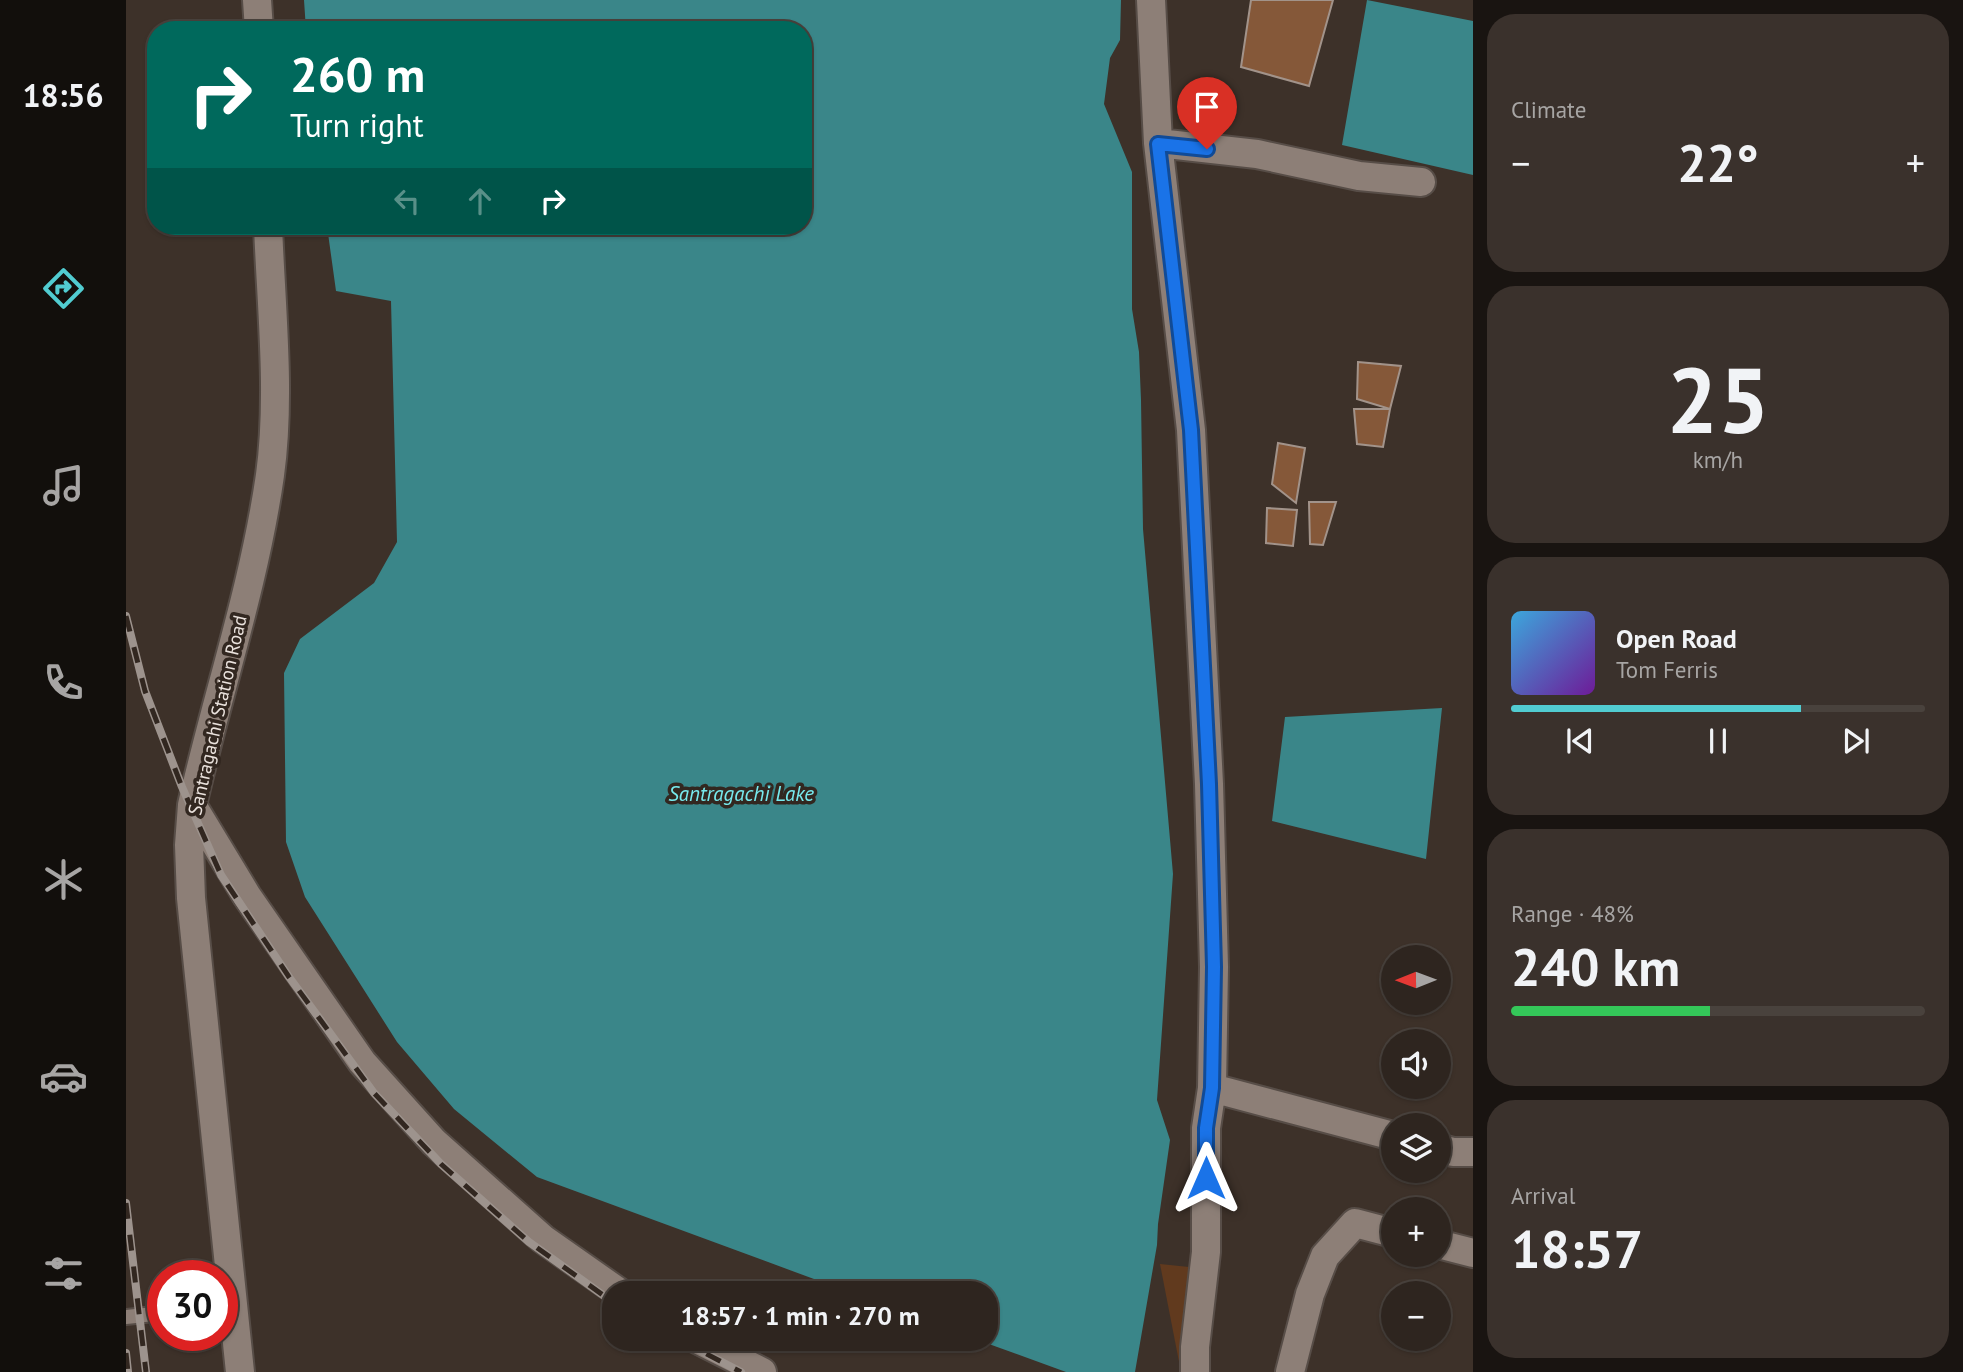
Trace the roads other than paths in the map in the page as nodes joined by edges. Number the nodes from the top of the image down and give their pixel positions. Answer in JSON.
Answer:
{"nodes":[{"id":1,"x":257,"y":0,"type":"edge"},
{"id":2,"x":1151,"y":0,"type":"edge"},
{"id":3,"x":258,"y":21,"type":"edge"},
{"id":4,"x":1158,"y":144,"type":"junction"},
{"id":5,"x":1421,"y":182,"type":"dead end"},
{"id":6,"x":268,"y":235,"type":"edge"},
{"id":7,"x":192,"y":805,"type":"junction"},
{"id":8,"x":1212,"y":1088,"type":"junction"},
{"id":9,"x":1381,"y":1133,"type":"edge"},
{"id":10,"x":1451,"y":1151,"type":"edge"},
{"id":11,"x":1473,"y":1152,"type":"edge"},
{"id":12,"x":1381,"y":1230,"type":"edge"},
{"id":13,"x":1451,"y":1247,"type":"edge"},
{"id":14,"x":1473,"y":1253,"type":"edge"},
{"id":15,"x":224,"y":1260,"type":"edge"},
{"id":16,"x":603,"y":1281,"type":"edge"},
{"id":17,"x":147,"y":1315,"type":"edge"},
{"id":18,"x":126,"y":1317,"type":"edge"},
{"id":19,"x":236,"y":1351,"type":"edge"},
{"id":20,"x":721,"y":1351,"type":"edge"},
{"id":21,"x":240,"y":1372,"type":"edge"},
{"id":22,"x":762,"y":1372,"type":"edge"},
{"id":23,"x":1195,"y":1372,"type":"edge"},
{"id":24,"x":1290,"y":1372,"type":"edge"}],
"edges":[{"from":1,"to":3,"type":"street"},
{"from":2,"to":4,"type":"street"},
{"from":4,"to":5,"type":"street"},
{"from":4,"to":8,"type":"street"},
{"from":6,"to":7,"type":"street","name":"Santragachi Station Road"},
{"from":7,"to":15,"type":"street","name":"Santragachi Station Road"},
{"from":7,"to":16,"type":"street"},
{"from":8,"to":9,"type":"street"},
{"from":8,"to":23,"type":"street"},
{"from":10,"to":11,"type":"street"},
{"from":12,"to":24,"type":"street"},
{"from":13,"to":14,"type":"street"},
{"from":17,"to":18,"type":"lane"},
{"from":19,"to":21,"type":"street","name":"Santragachi Station Road"},
{"from":20,"to":22,"type":"street"}]}
